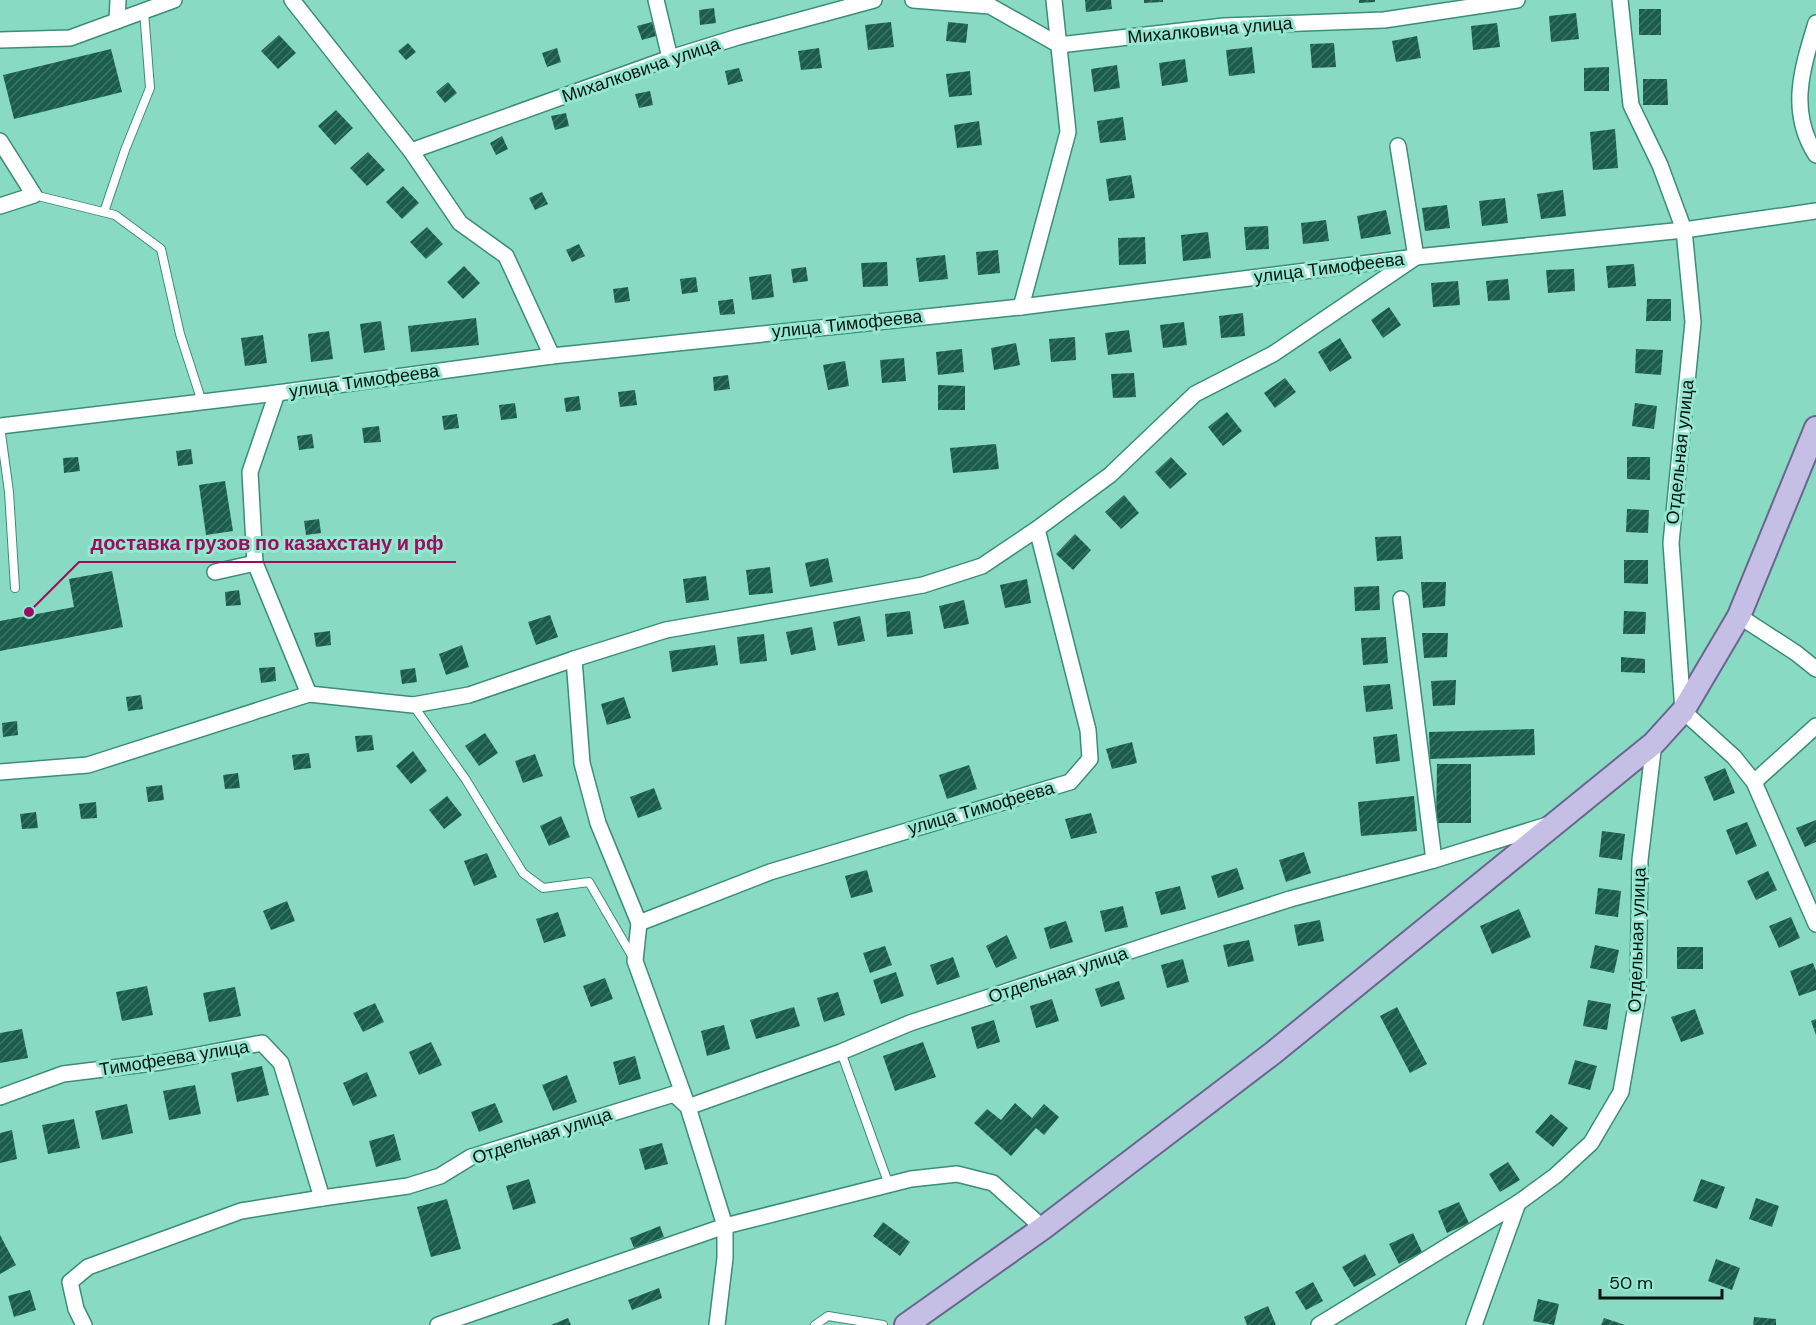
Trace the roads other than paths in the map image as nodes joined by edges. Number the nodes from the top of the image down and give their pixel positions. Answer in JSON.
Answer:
{"nodes":[{"id":1,"x":118,"y":0,"type":"edge"},
{"id":2,"x":174,"y":0,"type":"edge"},
{"id":3,"x":292,"y":0,"type":"edge"},
{"id":4,"x":656,"y":0,"type":"edge"},
{"id":5,"x":874,"y":0,"type":"edge"},
{"id":6,"x":913,"y":0,"type":"edge"},
{"id":7,"x":1054,"y":0,"type":"edge"},
{"id":8,"x":1517,"y":0,"type":"edge"},
{"id":9,"x":1620,"y":0,"type":"edge"},
{"id":10,"x":144,"y":11,"type":"junction"},
{"id":11,"x":117,"y":21,"type":"junction"},
{"id":12,"x":1816,"y":23,"type":"edge"},
{"id":13,"x":0,"y":40,"type":"edge"},
{"id":14,"x":1059,"y":45,"type":"junction"},
{"id":15,"x":670,"y":58,"type":"junction"},
{"id":16,"x":0,"y":141,"type":"edge"},
{"id":17,"x":1398,"y":146,"type":"dead end"},
{"id":18,"x":411,"y":151,"type":"junction"},
{"id":19,"x":1816,"y":155,"type":"edge"},
{"id":20,"x":34,"y":195,"type":"junction"},
{"id":21,"x":0,"y":206,"type":"edge"},
{"id":22,"x":1816,"y":211,"type":"edge"},
{"id":23,"x":104,"y":212,"type":"junction"},
{"id":24,"x":1684,"y":230,"type":"junction"},
{"id":25,"x":1416,"y":257,"type":"junction"},
{"id":26,"x":1021,"y":307,"type":"junction"},
{"id":27,"x":552,"y":356,"type":"junction"},
{"id":28,"x":277,"y":393,"type":"junction"},
{"id":29,"x":202,"y":402,"type":"junction"},
{"id":30,"x":0,"y":426,"type":"edge"},
{"id":31,"x":1816,"y":428,"type":"edge"},
{"id":32,"x":1037,"y":529,"type":"junction"},
{"id":33,"x":255,"y":563,"type":"junction"},
{"id":34,"x":215,"y":572,"type":"dead end"},
{"id":35,"x":15,"y":588,"type":"dead end"},
{"id":36,"x":1401,"y":599,"type":"dead end"},
{"id":37,"x":1739,"y":616,"type":"junction"},
{"id":38,"x":574,"y":659,"type":"junction"},
{"id":39,"x":1816,"y":669,"type":"edge"},
{"id":40,"x":309,"y":694,"type":"junction"},
{"id":41,"x":413,"y":705,"type":"junction"},
{"id":42,"x":1683,"y":711,"type":"junction"},
{"id":43,"x":1816,"y":726,"type":"edge"},
{"id":44,"x":1654,"y":743,"type":"junction"},
{"id":45,"x":0,"y":772,"type":"edge"},
{"id":46,"x":1754,"y":782,"type":"junction"},
{"id":47,"x":1552,"y":824,"type":"junction"},
{"id":48,"x":1434,"y":860,"type":"junction"},
{"id":49,"x":639,"y":922,"type":"junction"},
{"id":50,"x":1816,"y":924,"type":"edge"},
{"id":51,"x":635,"y":961,"type":"junction"},
{"id":52,"x":841,"y":1052,"type":"junction"},
{"id":53,"x":0,"y":1097,"type":"edge"},
{"id":54,"x":688,"y":1107,"type":"junction"},
{"id":55,"x":889,"y":1185,"type":"junction"},
{"id":56,"x":322,"y":1198,"type":"junction"},
{"id":57,"x":1518,"y":1203,"type":"junction"},
{"id":58,"x":725,"y":1226,"type":"junction"},
{"id":59,"x":1043,"y":1228,"type":"junction"},
{"id":60,"x":84,"y":1325,"type":"edge"},
{"id":61,"x":438,"y":1325,"type":"edge"},
{"id":62,"x":717,"y":1325,"type":"edge"},
{"id":63,"x":814,"y":1325,"type":"edge"},
{"id":64,"x":883,"y":1325,"type":"edge"},
{"id":65,"x":906,"y":1325,"type":"edge"},
{"id":66,"x":1318,"y":1325,"type":"edge"},
{"id":67,"x":1474,"y":1325,"type":"edge"}],
"edges":[{"from":1,"to":11,"type":"street"},
{"from":2,"to":10,"type":"street"},
{"from":3,"to":18,"type":"street"},
{"from":4,"to":15,"type":"street"},
{"from":5,"to":15,"type":"street","name":"Михалковича улица"},
{"from":6,"to":14,"type":"street"},
{"from":7,"to":14,"type":"street"},
{"from":8,"to":14,"type":"street","name":"Михалковича улица"},
{"from":9,"to":24,"type":"street","name":"Отдельная улица"},
{"from":10,"to":11,"type":"street"},
{"from":10,"to":23,"type":"lane"},
{"from":11,"to":13,"type":"street"},
{"from":12,"to":19,"type":"street"},
{"from":14,"to":26,"type":"street"},
{"from":15,"to":18,"type":"street","name":"Михалковича улица"},
{"from":16,"to":20,"type":"street"},
{"from":17,"to":25,"type":"street","name":"улица Тимофеева"},
{"from":18,"to":27,"type":"street"},
{"from":20,"to":21,"type":"street"},
{"from":20,"to":23,"type":"lane"},
{"from":22,"to":24,"type":"street","name":"улица Тимофеева"},
{"from":23,"to":29,"type":"lane"},
{"from":24,"to":25,"type":"street","name":"улица Тимофеева"},
{"from":24,"to":42,"type":"street","name":"Отдельная улица"},
{"from":25,"to":26,"type":"street","name":"улица Тимофеева"},
{"from":25,"to":32,"type":"street","name":"улица Тимофеева"},
{"from":26,"to":27,"type":"street","name":"улица Тимофеева"},
{"from":27,"to":28,"type":"street","name":"улица Тимофеева"},
{"from":28,"to":29,"type":"street","name":"улица Тимофеева"},
{"from":28,"to":33,"type":"street","name":"улица Тимофеева"},
{"from":29,"to":30,"type":"street","name":"улица Тимофеева"},
{"from":30,"to":35,"type":"lane"},
{"from":31,"to":37,"type":"main road","name":"Отдельная улица"},
{"from":32,"to":38,"type":"street","name":"улица Тимофеева"},
{"from":32,"to":49,"type":"street","name":"улица Тимофеева"},
{"from":33,"to":34,"type":"street"},
{"from":33,"to":40,"type":"street","name":"улица Тимофеева"},
{"from":36,"to":48,"type":"street"},
{"from":37,"to":39,"type":"street"},
{"from":37,"to":42,"type":"main road","name":"Отдельная улица"},
{"from":38,"to":41,"type":"street","name":"улица Тимофеева"},
{"from":38,"to":49,"type":"street"},
{"from":40,"to":41,"type":"street","name":"улица Тимофеева"},
{"from":40,"to":45,"type":"street","name":"улица Тимофеева"},
{"from":41,"to":51,"type":"lane"},
{"from":42,"to":44,"type":"main road","name":"Отдельная улица"},
{"from":42,"to":46,"type":"street"},
{"from":43,"to":46,"type":"street"},
{"from":44,"to":47,"type":"main road","name":"Отдельная улица"},
{"from":44,"to":57,"type":"street","name":"Отдельная улица"},
{"from":46,"to":50,"type":"street"},
{"from":47,"to":48,"type":"street","name":"Отдельная улица"},
{"from":47,"to":59,"type":"main road","name":"Отдельная улица"},
{"from":48,"to":52,"type":"street","name":"Отдельная улица"},
{"from":49,"to":51,"type":"street"},
{"from":51,"to":54,"type":"street"},
{"from":52,"to":54,"type":"street","name":"Отдельная улица"},
{"from":52,"to":55,"type":"lane"},
{"from":53,"to":56,"type":"street","name":"Тимофеева улица"},
{"from":54,"to":56,"type":"street","name":"Отдельная улица"},
{"from":54,"to":58,"type":"street"},
{"from":55,"to":58,"type":"street"},
{"from":55,"to":59,"type":"street"},
{"from":56,"to":60,"type":"street"},
{"from":57,"to":66,"type":"street","name":"Отдельная улица"},
{"from":57,"to":67,"type":"street"},
{"from":58,"to":61,"type":"street"},
{"from":58,"to":62,"type":"street"},
{"from":59,"to":65,"type":"main road","name":"Отдельная улица"},
{"from":63,"to":64,"type":"lane"}]}
